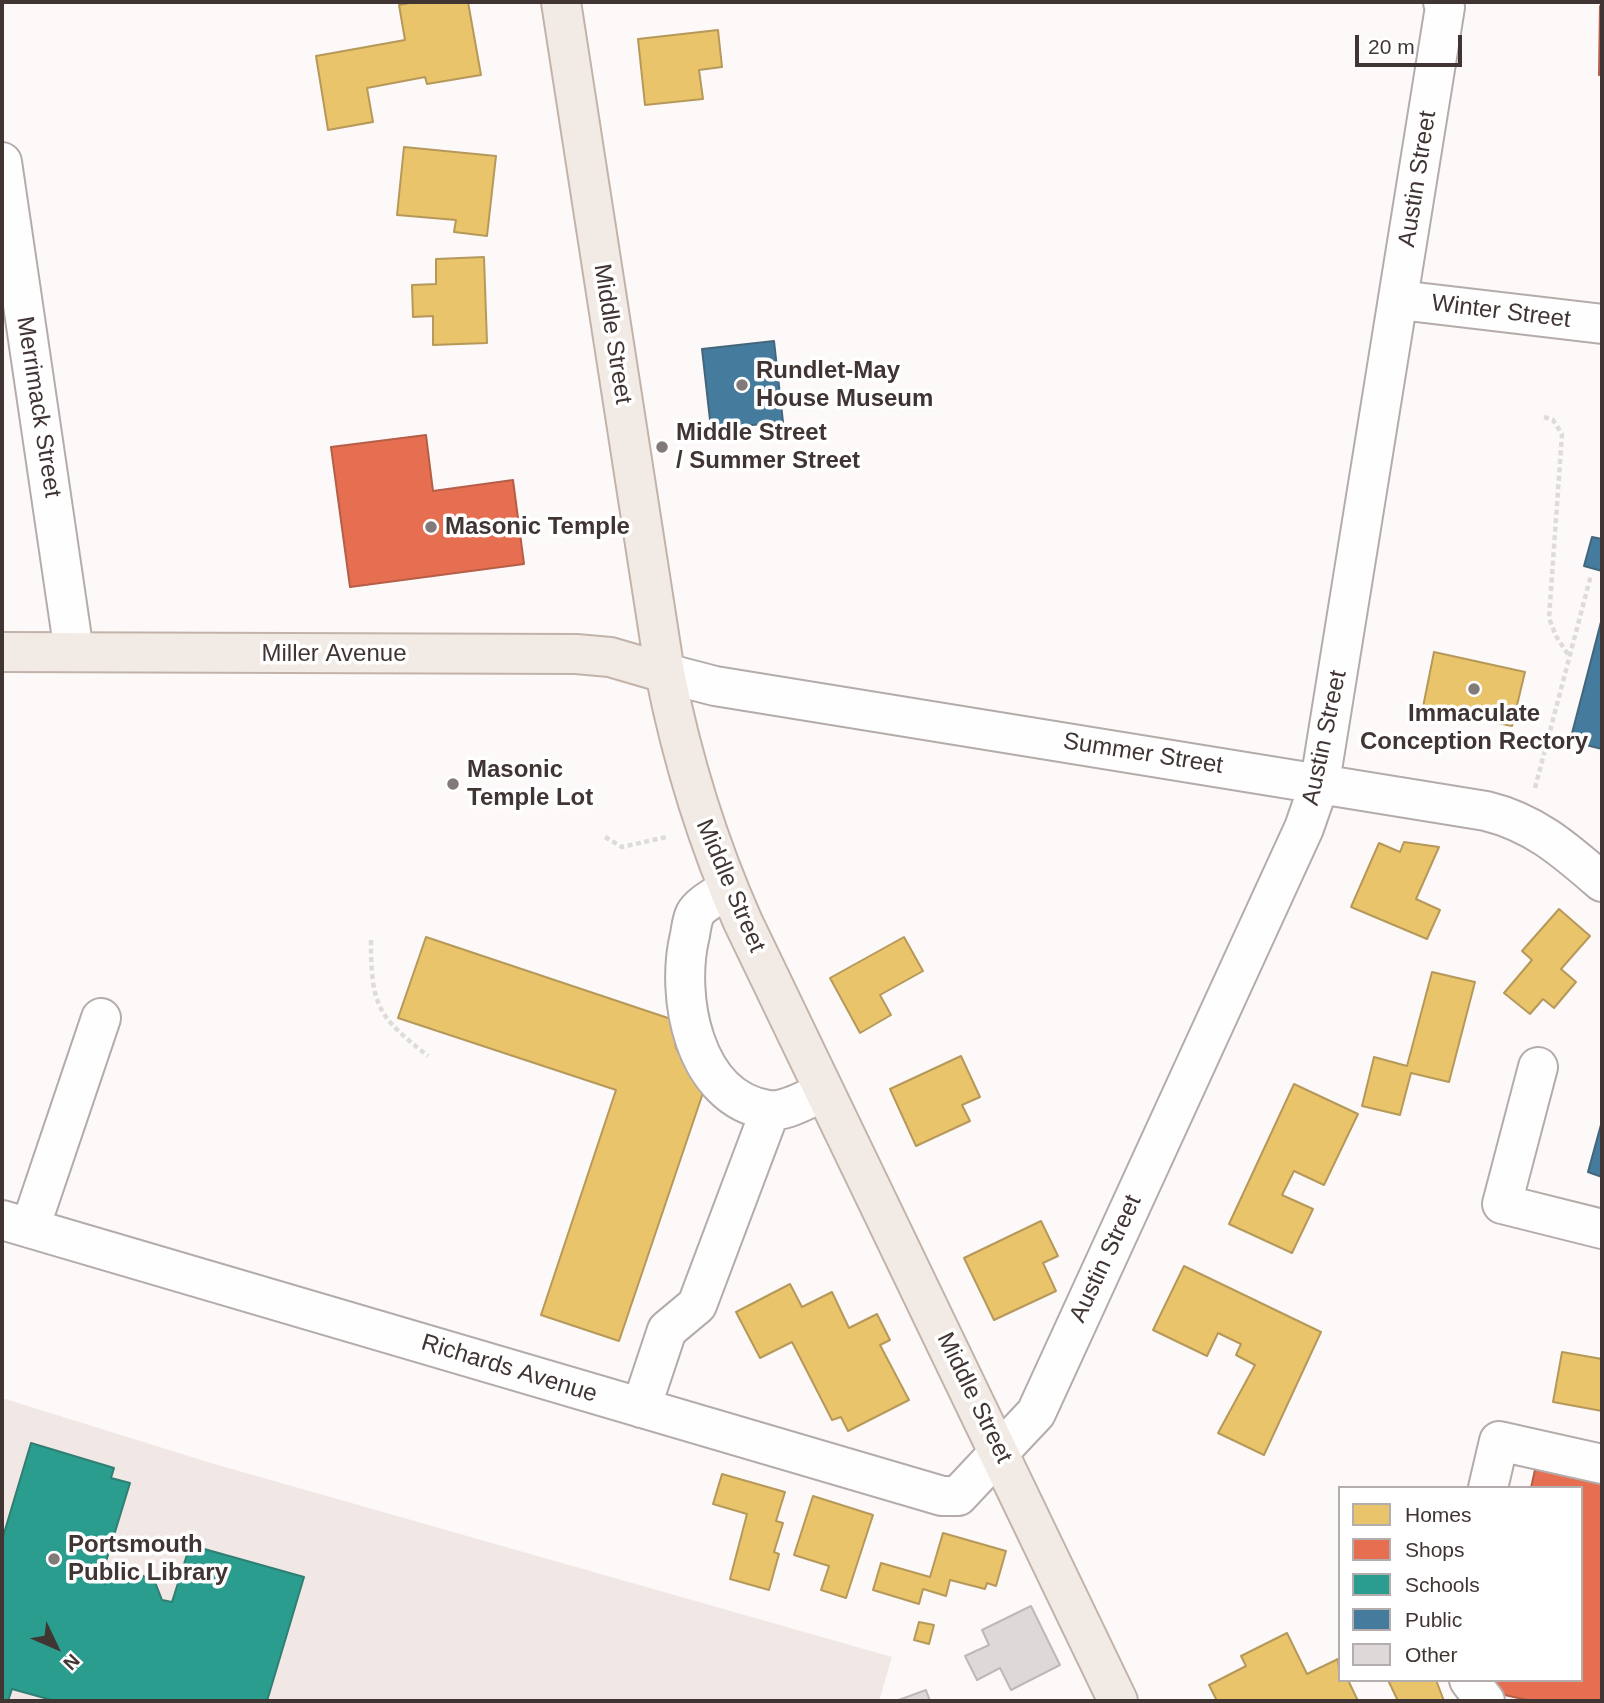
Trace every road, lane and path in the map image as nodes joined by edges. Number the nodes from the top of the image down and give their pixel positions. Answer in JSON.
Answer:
{"nodes":[{"id":1,"x":561,"y":2,"type":"edge"},
{"id":2,"x":1443,"y":2,"type":"edge"},
{"id":3,"x":2,"y":162,"type":"edge"},
{"id":4,"x":1399,"y":300,"type":"junction"},
{"id":5,"x":1602,"y":324,"type":"edge"},
{"id":6,"x":1544,"y":417,"type":"dead end"},
{"id":7,"x":1591,"y":575,"type":"dead end"},
{"id":8,"x":2,"y":652,"type":"edge"},
{"id":9,"x":74,"y":652,"type":"junction"},
{"id":10,"x":1569,"y":656,"type":"junction"},
{"id":11,"x":665,"y":673,"type":"junction"},
{"id":12,"x":1320,"y":782,"type":"junction"},
{"id":13,"x":1535,"y":788,"type":"dead end"},
{"id":14,"x":605,"y":837,"type":"dead end"},
{"id":15,"x":666,"y":837,"type":"dead end"},
{"id":16,"x":1602,"y":882,"type":"edge"},
{"id":17,"x":728,"y":888,"type":"junction"},
{"id":18,"x":370,"y":940,"type":"dead end"},
{"id":19,"x":101,"y":1018,"type":"dead end"},
{"id":20,"x":428,"y":1056,"type":"dead end"},
{"id":21,"x":1538,"y":1067,"type":"dead end"},
{"id":22,"x":824,"y":1093,"type":"junction"},
{"id":23,"x":770,"y":1111,"type":"junction"},
{"id":24,"x":16,"y":1224,"type":"edge"},
{"id":25,"x":1602,"y":1229,"type":"edge"},
{"id":26,"x":641,"y":1408,"type":"junction"},
{"id":27,"x":1000,"y":1451,"type":"junction"},
{"id":28,"x":1602,"y":1464,"type":"edge"},
{"id":29,"x":1488,"y":1486,"type":"edge"},
{"id":30,"x":1471,"y":1682,"type":"edge"},
{"id":31,"x":1118,"y":1701,"type":"edge"},
{"id":32,"x":1485,"y":1701,"type":"edge"}],
"edges":[{"from":1,"to":11,"type":"main road","name":"Middle Street"},
{"from":2,"to":4,"type":"street","name":"Austin Street"},
{"from":3,"to":9,"type":"street","name":"Merrimack Street"},
{"from":4,"to":5,"type":"street","name":"Winter Street"},
{"from":4,"to":12,"type":"street","name":"Austin Street"},
{"from":6,"to":10,"type":"path"},
{"from":7,"to":10,"type":"path"},
{"from":8,"to":9,"type":"main road","name":"Miller Avenue"},
{"from":9,"to":11,"type":"main road","name":"Miller Avenue"},
{"from":10,"to":13,"type":"path"},
{"from":11,"to":12,"type":"street","name":"Summer Street"},
{"from":11,"to":17,"type":"main road","name":"Middle Street"},
{"from":12,"to":16,"type":"street","name":"Summer Street"},
{"from":12,"to":27,"type":"street","name":"Austin Street"},
{"from":14,"to":15,"type":"path"},
{"from":17,"to":22,"type":"main road","name":"Middle Street"},
{"from":17,"to":23,"type":"street"},
{"from":18,"to":20,"type":"path"},
{"from":19,"to":24,"type":"street"},
{"from":21,"to":25,"type":"street"},
{"from":22,"to":23,"type":"street"},
{"from":22,"to":27,"type":"main road","name":"Middle Street"},
{"from":23,"to":26,"type":"street"},
{"from":24,"to":26,"type":"street","name":"Richards Avenue"},
{"from":26,"to":27,"type":"street","name":"Richards Avenue"},
{"from":27,"to":31,"type":"main road","name":"Middle Street"},
{"from":28,"to":29,"type":"street"},
{"from":30,"to":32,"type":"street"}]}
